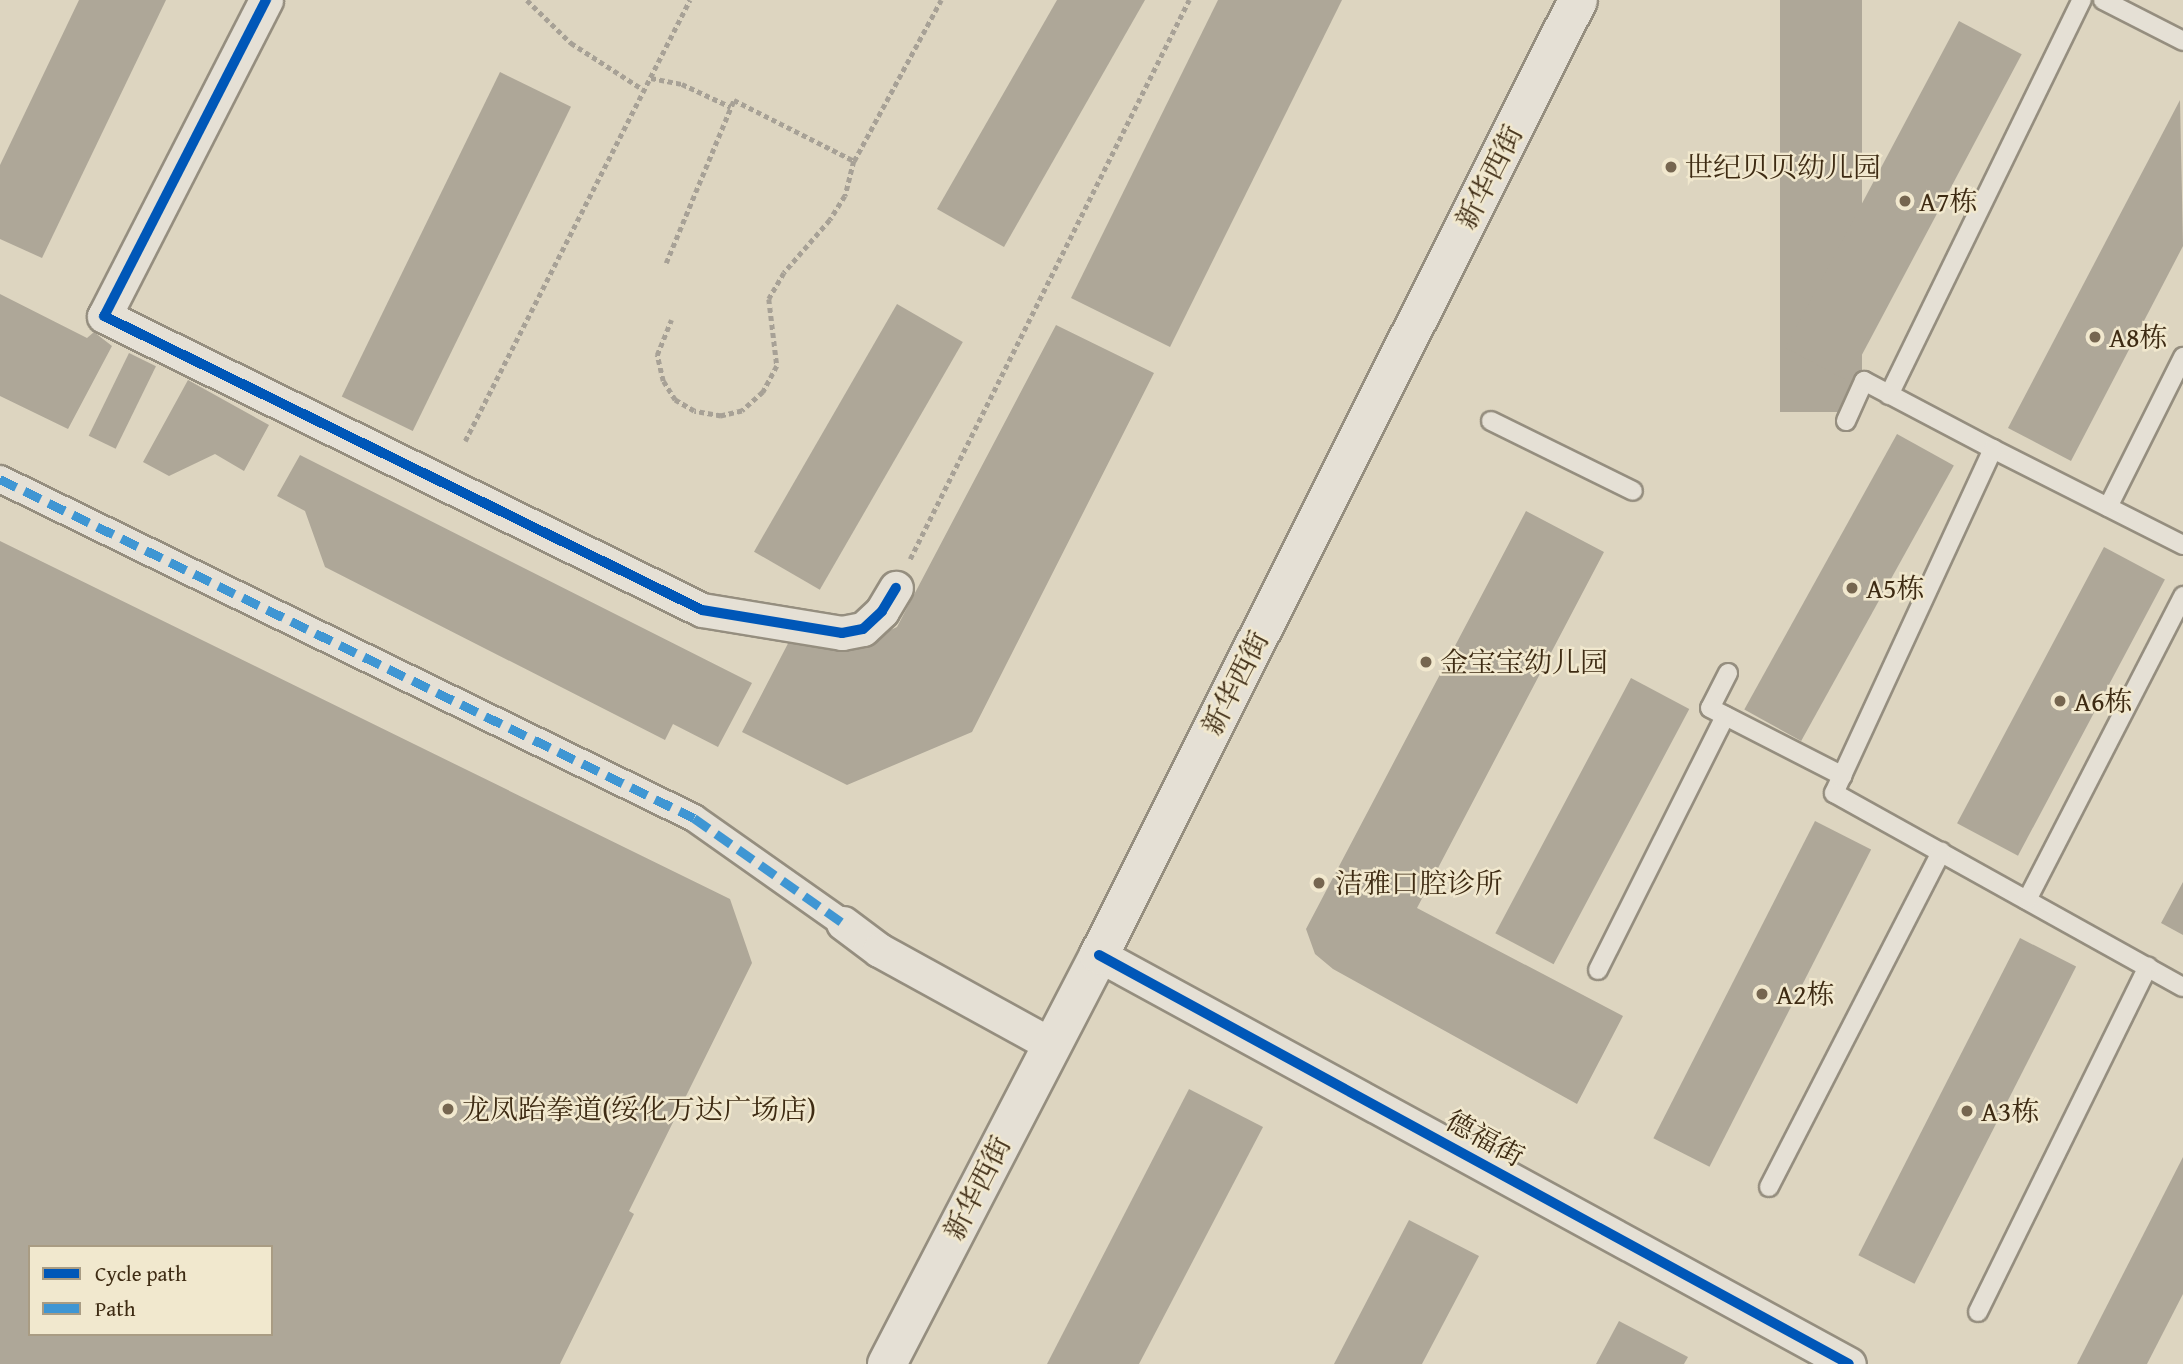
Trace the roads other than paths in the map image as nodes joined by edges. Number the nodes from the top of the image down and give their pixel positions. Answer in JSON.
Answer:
{"nodes":[{"id":1,"x":266,"y":0,"type":"edge"},
{"id":2,"x":1578,"y":0,"type":"edge"},
{"id":3,"x":2082,"y":0,"type":"edge"},
{"id":4,"x":2103,"y":0,"type":"edge"},
{"id":5,"x":2183,"y":41,"type":"edge"},
{"id":6,"x":2183,"y":356,"type":"edge"},
{"id":7,"x":1889,"y":394,"type":"junction"},
{"id":8,"x":1491,"y":421,"type":"dead end"},
{"id":9,"x":1846,"y":421,"type":"dead end"},
{"id":10,"x":1993,"y":449,"type":"junction"},
{"id":11,"x":0,"y":479,"type":"edge"},
{"id":12,"x":1633,"y":491,"type":"dead end"},
{"id":13,"x":2108,"y":507,"type":"junction"},
{"id":14,"x":2183,"y":545,"type":"edge"},
{"id":15,"x":896,"y":588,"type":"road end"},
{"id":16,"x":2183,"y":596,"type":"edge"},
{"id":17,"x":1728,"y":673,"type":"dead end"},
{"id":18,"x":1726,"y":716,"type":"junction"},
{"id":19,"x":1843,"y":776,"type":"junction"},
{"id":20,"x":1941,"y":852,"type":"junction"},
{"id":21,"x":2027,"y":900,"type":"junction"},
{"id":22,"x":844,"y":923,"type":"joint"},
{"id":23,"x":1099,"y":955,"type":"junction"},
{"id":24,"x":2148,"y":967,"type":"junction"},
{"id":25,"x":1598,"y":970,"type":"dead end"},
{"id":26,"x":2183,"y":987,"type":"edge"},
{"id":27,"x":1052,"y":1045,"type":"junction"},
{"id":28,"x":1769,"y":1187,"type":"dead end"},
{"id":29,"x":1978,"y":1312,"type":"dead end"},
{"id":30,"x":897,"y":1360,"type":"edge"},
{"id":31,"x":1849,"y":1364,"type":"edge"}],
"edges":[{"from":1,"to":15,"type":"street"},
{"from":2,"to":23,"type":"main road","name":"新华西街"},
{"from":3,"to":7,"type":"lane"},
{"from":4,"to":5,"type":"lane"},
{"from":6,"to":13,"type":"lane"},
{"from":7,"to":9,"type":"lane"},
{"from":7,"to":10,"type":"lane"},
{"from":8,"to":12,"type":"lane"},
{"from":10,"to":13,"type":"lane"},
{"from":10,"to":19,"type":"lane"},
{"from":11,"to":22,"type":"street"},
{"from":13,"to":14,"type":"lane"},
{"from":16,"to":21,"type":"lane"},
{"from":17,"to":18,"type":"lane"},
{"from":18,"to":19,"type":"lane"},
{"from":18,"to":25,"type":"lane"},
{"from":19,"to":20,"type":"lane"},
{"from":20,"to":21,"type":"lane"},
{"from":20,"to":28,"type":"lane"},
{"from":21,"to":24,"type":"lane"},
{"from":22,"to":27,"type":"street"},
{"from":23,"to":27,"type":"main road","name":"新华西街"},
{"from":23,"to":31,"type":"street","name":"德福街"},
{"from":24,"to":26,"type":"lane"},
{"from":24,"to":29,"type":"lane"},
{"from":27,"to":30,"type":"main road","name":"新华西街"}]}
